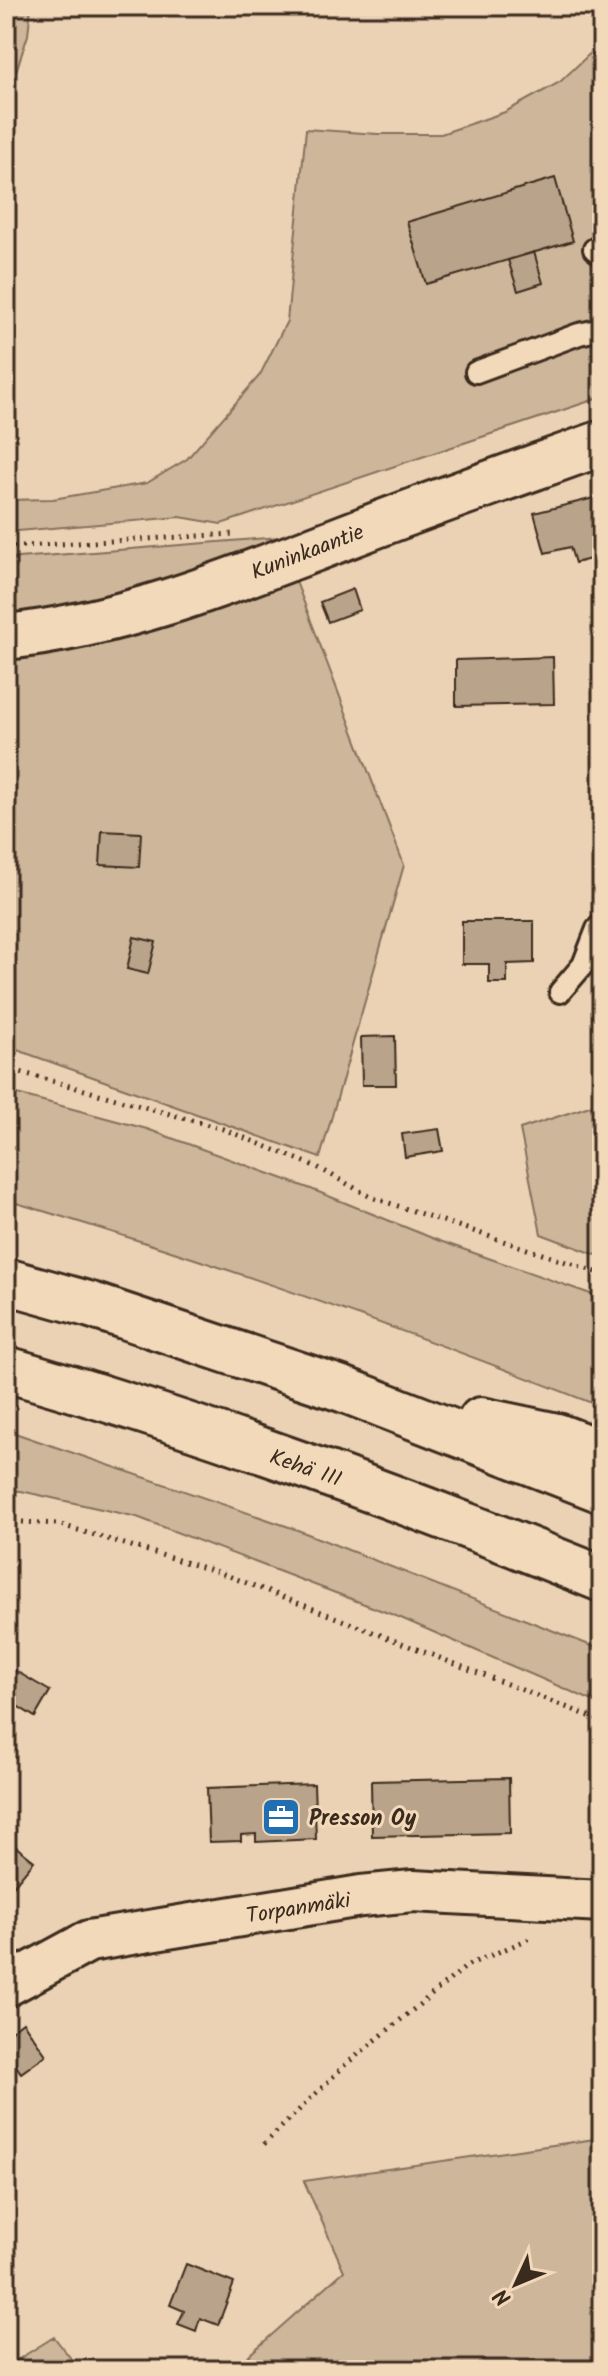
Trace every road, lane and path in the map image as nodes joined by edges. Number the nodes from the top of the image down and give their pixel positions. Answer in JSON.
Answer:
{"nodes":[{"id":1,"x":602,"y":329,"type":"edge"},
{"id":2,"x":476,"y":372,"type":"dead end"},
{"id":3,"x":602,"y":443,"type":"edge"},
{"id":4,"x":240,"y":533,"type":"dead end"},
{"id":5,"x":6,"y":547,"type":"edge"},
{"id":6,"x":6,"y":637,"type":"edge"},
{"id":7,"x":602,"y":923,"type":"edge"},
{"id":8,"x":560,"y":992,"type":"dead end"},
{"id":9,"x":6,"y":1068,"type":"edge"},
{"id":10,"x":602,"y":1274,"type":"edge"},
{"id":11,"x":6,"y":1281,"type":"edge"},
{"id":12,"x":6,"y":1369,"type":"edge"},
{"id":13,"x":345,"y":1390,"type":"junction"},
{"id":14,"x":602,"y":1453,"type":"edge"},
{"id":15,"x":602,"y":1490,"type":"edge"},
{"id":16,"x":6,"y":1521,"type":"edge"},
{"id":17,"x":602,"y":1579,"type":"edge"},
{"id":18,"x":602,"y":1721,"type":"edge"},
{"id":19,"x":602,"y":1901,"type":"edge"},
{"id":20,"x":535,"y":1936,"type":"dead end"},
{"id":21,"x":6,"y":1986,"type":"edge"},
{"id":22,"x":264,"y":2144,"type":"dead end"}],
"edges":[{"from":1,"to":2,"type":"lane"},
{"from":3,"to":6,"type":"main road","name":"Kuninkaantie"},
{"from":4,"to":5,"type":"path"},
{"from":7,"to":8,"type":"lane"},
{"from":9,"to":10,"type":"path"},
{"from":11,"to":13,"type":"main road"},
{"from":12,"to":17,"type":"main road","name":"Kehä III"},
{"from":13,"to":14,"type":"main road"},
{"from":13,"to":15,"type":"main road"},
{"from":16,"to":18,"type":"path"},
{"from":19,"to":21,"type":"street","name":"Torpanmäki"},
{"from":20,"to":22,"type":"path"}]}
